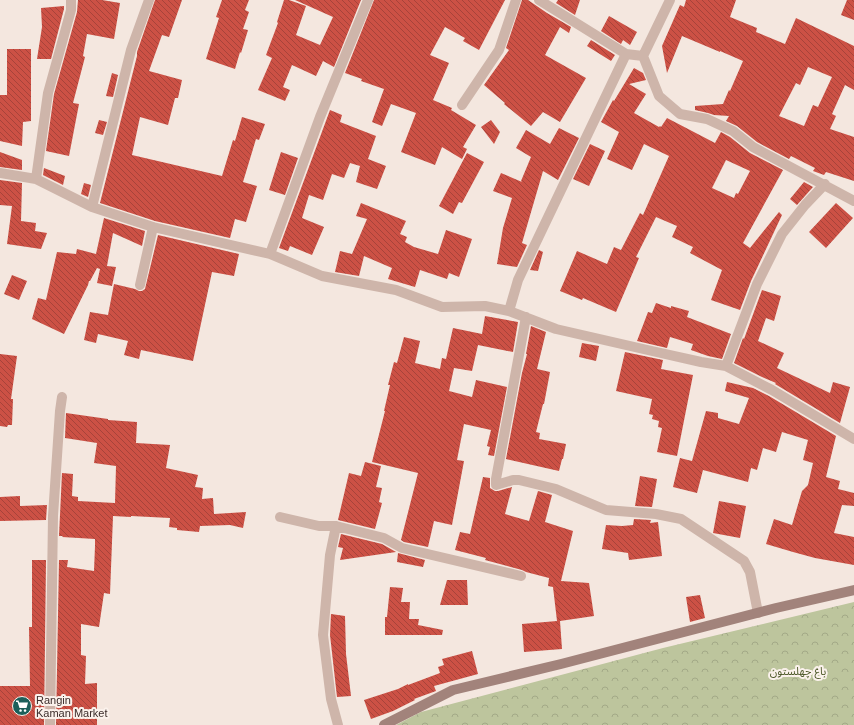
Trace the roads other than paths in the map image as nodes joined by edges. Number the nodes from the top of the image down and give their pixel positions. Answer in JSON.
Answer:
{"nodes":[{"id":1,"x":71,"y":0,"type":"edge"},
{"id":2,"x":149,"y":0,"type":"edge"},
{"id":3,"x":368,"y":0,"type":"edge"},
{"id":4,"x":516,"y":0,"type":"edge"},
{"id":5,"x":539,"y":0,"type":"edge"},
{"id":6,"x":670,"y":0,"type":"edge"},
{"id":7,"x":626,"y":54,"type":"junction"},
{"id":8,"x":643,"y":56,"type":"junction"},
{"id":9,"x":462,"y":105,"type":"dead end"},
{"id":10,"x":0,"y":173,"type":"edge"},
{"id":11,"x":36,"y":179,"type":"junction"},
{"id":12,"x":825,"y":184,"type":"junction"},
{"id":13,"x":854,"y":200,"type":"edge"},
{"id":14,"x":92,"y":206,"type":"junction"},
{"id":15,"x":153,"y":227,"type":"junction"},
{"id":16,"x":270,"y":254,"type":"junction"},
{"id":17,"x":140,"y":284,"type":"dead end"},
{"id":18,"x":509,"y":311,"type":"junction"},
{"id":19,"x":526,"y":317,"type":"junction"},
{"id":20,"x":726,"y":366,"type":"junction"},
{"id":21,"x":62,"y":397,"type":"dead end"},
{"id":22,"x":854,"y":439,"type":"edge"},
{"id":23,"x":280,"y":517,"type":"dead end"},
{"id":24,"x":336,"y":526,"type":"junction"},
{"id":25,"x":521,"y":576,"type":"dead end"},
{"id":26,"x":854,"y":590,"type":"edge"},
{"id":27,"x":758,"y":613,"type":"junction"},
{"id":28,"x":50,"y":725,"type":"edge"},
{"id":29,"x":338,"y":725,"type":"edge"},
{"id":30,"x":384,"y":725,"type":"edge"}],
"edges":[{"from":1,"to":11,"type":"street"},
{"from":2,"to":14,"type":"street"},
{"from":3,"to":16,"type":"street"},
{"from":4,"to":9,"type":"street"},
{"from":5,"to":7,"type":"street"},
{"from":6,"to":8,"type":"street"},
{"from":7,"to":8,"type":"street"},
{"from":7,"to":18,"type":"street"},
{"from":8,"to":12,"type":"street"},
{"from":10,"to":11,"type":"street"},
{"from":11,"to":14,"type":"street"},
{"from":12,"to":13,"type":"street"},
{"from":12,"to":20,"type":"street"},
{"from":14,"to":15,"type":"street"},
{"from":15,"to":16,"type":"street"},
{"from":15,"to":17,"type":"street"},
{"from":16,"to":18,"type":"street"},
{"from":18,"to":19,"type":"street"},
{"from":19,"to":20,"type":"street"},
{"from":19,"to":27,"type":"street"},
{"from":20,"to":22,"type":"street"},
{"from":21,"to":28,"type":"street"},
{"from":23,"to":24,"type":"street"},
{"from":24,"to":25,"type":"street"},
{"from":24,"to":29,"type":"street"},
{"from":26,"to":27,"type":"street"},
{"from":27,"to":30,"type":"street"}]}
